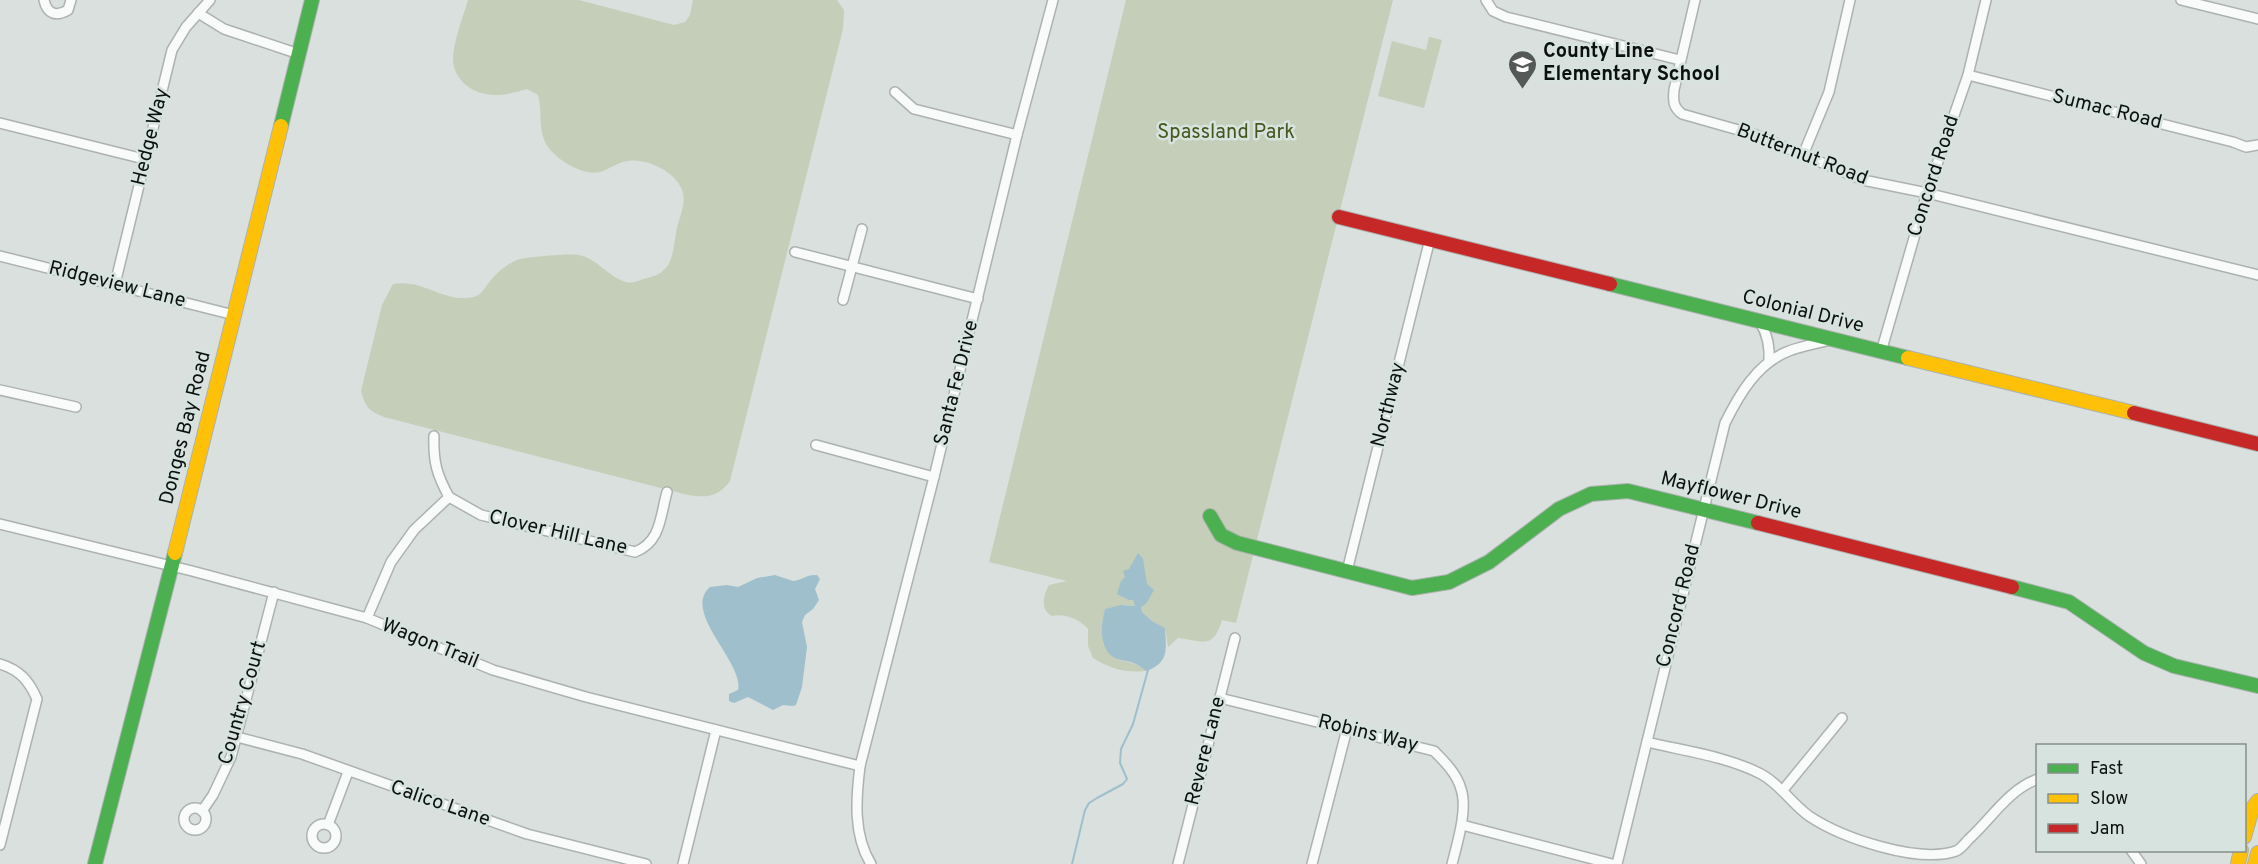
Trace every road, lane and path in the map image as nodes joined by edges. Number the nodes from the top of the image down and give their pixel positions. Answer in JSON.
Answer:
{"nodes":[{"id":1,"x":44,"y":0,"type":"edge"},
{"id":2,"x":71,"y":0,"type":"edge"},
{"id":3,"x":210,"y":0,"type":"edge"},
{"id":4,"x":312,"y":0,"type":"edge"},
{"id":5,"x":1053,"y":0,"type":"edge"},
{"id":6,"x":1486,"y":0,"type":"edge"},
{"id":7,"x":1695,"y":0,"type":"edge"},
{"id":8,"x":1850,"y":0,"type":"edge"},
{"id":9,"x":1986,"y":0,"type":"edge"},
{"id":10,"x":2181,"y":0,"type":"edge"},
{"id":11,"x":198,"y":13,"type":"junction"},
{"id":12,"x":2258,"y":19,"type":"edge"},
{"id":13,"x":299,"y":54,"type":"junction"},
{"id":14,"x":1680,"y":60,"type":"junction"},
{"id":15,"x":1968,"y":75,"type":"junction"},
{"id":16,"x":895,"y":92,"type":"dead end"},
{"id":17,"x":0,"y":123,"type":"edge"},
{"id":18,"x":1017,"y":135,"type":"junction"},
{"id":19,"x":2258,"y":145,"type":"edge"},
{"id":20,"x":1803,"y":155,"type":"junction"},
{"id":21,"x":144,"y":159,"type":"junction"},
{"id":22,"x":1927,"y":193,"type":"junction"},
{"id":23,"x":1339,"y":218,"type":"dead end"},
{"id":24,"x":862,"y":229,"type":"dead end"},
{"id":25,"x":1430,"y":239,"type":"junction"},
{"id":26,"x":795,"y":252,"type":"dead end"},
{"id":27,"x":0,"y":256,"type":"edge"},
{"id":28,"x":852,"y":267,"type":"junction"},
{"id":29,"x":2258,"y":275,"type":"edge"},
{"id":30,"x":115,"y":284,"type":"junction"},
{"id":31,"x":978,"y":299,"type":"junction"},
{"id":32,"x":843,"y":300,"type":"dead end"},
{"id":33,"x":234,"y":315,"type":"junction"},
{"id":34,"x":1760,"y":321,"type":"junction"},
{"id":35,"x":1832,"y":339,"type":"junction"},
{"id":36,"x":1881,"y":352,"type":"junction"},
{"id":37,"x":1769,"y":362,"type":"junction"},
{"id":38,"x":0,"y":390,"type":"edge"},
{"id":39,"x":76,"y":407,"type":"dead end"},
{"id":40,"x":434,"y":436,"type":"dead end"},
{"id":41,"x":2258,"y":444,"type":"edge"},
{"id":42,"x":816,"y":445,"type":"dead end"},
{"id":43,"x":934,"y":477,"type":"junction"},
{"id":44,"x":667,"y":492,"type":"dead end"},
{"id":45,"x":449,"y":497,"type":"junction"},
{"id":46,"x":1703,"y":509,"type":"junction"},
{"id":47,"x":1210,"y":516,"type":"dead end"},
{"id":48,"x":0,"y":524,"type":"edge"},
{"id":49,"x":171,"y":566,"type":"junction"},
{"id":50,"x":1347,"y":571,"type":"junction"},
{"id":51,"x":274,"y":592,"type":"junction"},
{"id":52,"x":368,"y":618,"type":"junction"},
{"id":53,"x":1235,"y":638,"type":"dead end"},
{"id":54,"x":0,"y":664,"type":"edge"},
{"id":55,"x":2258,"y":686,"type":"edge"},
{"id":56,"x":1220,"y":698,"type":"junction"},
{"id":57,"x":1842,"y":718,"type":"dead end"},
{"id":58,"x":1347,"y":729,"type":"junction"},
{"id":59,"x":717,"y":730,"type":"junction"},
{"id":60,"x":237,"y":737,"type":"junction"},
{"id":61,"x":1647,"y":741,"type":"junction"},
{"id":62,"x":860,"y":766,"type":"junction"},
{"id":63,"x":348,"y":772,"type":"junction"},
{"id":64,"x":2036,"y":780,"type":"edge"},
{"id":65,"x":1784,"y":790,"type":"junction"},
{"id":66,"x":2258,"y":801,"type":"edge"},
{"id":67,"x":202,"y":810,"type":"dead end"},
{"id":68,"x":4,"y":813,"type":"edge"},
{"id":69,"x":328,"y":825,"type":"dead end"},
{"id":70,"x":1462,"y":825,"type":"junction"},
{"id":71,"x":2246,"y":830,"type":"edge"},
{"id":72,"x":0,"y":845,"type":"edge"},
{"id":73,"x":2258,"y":853,"type":"edge"},
{"id":74,"x":95,"y":864,"type":"edge"},
{"id":75,"x":646,"y":864,"type":"edge"},
{"id":76,"x":683,"y":864,"type":"edge"},
{"id":77,"x":871,"y":864,"type":"edge"},
{"id":78,"x":1178,"y":864,"type":"edge"},
{"id":79,"x":1312,"y":864,"type":"edge"},
{"id":80,"x":1452,"y":864,"type":"edge"},
{"id":81,"x":1612,"y":864,"type":"edge"},
{"id":82,"x":1617,"y":864,"type":"edge"},
{"id":83,"x":2255,"y":864,"type":"edge"}],
"edges":[{"from":1,"to":2,"type":"street"},
{"from":3,"to":11,"type":"street","name":"Hedge Way"},
{"from":4,"to":13,"type":"street","name":"Donges Bay Road"},
{"from":5,"to":18,"type":"street","name":"Santa Fe Drive"},
{"from":6,"to":14,"type":"street"},
{"from":7,"to":14,"type":"street"},
{"from":8,"to":20,"type":"street"},
{"from":9,"to":15,"type":"street","name":"Concord Road"},
{"from":10,"to":12,"type":"street"},
{"from":11,"to":13,"type":"street"},
{"from":11,"to":21,"type":"street","name":"Hedge Way"},
{"from":13,"to":33,"type":"street","name":"Donges Bay Road"},
{"from":14,"to":20,"type":"street","name":"Butternut Road"},
{"from":15,"to":19,"type":"street","name":"Sumac Road"},
{"from":15,"to":22,"type":"street","name":"Concord Road"},
{"from":16,"to":18,"type":"street"},
{"from":17,"to":21,"type":"street"},
{"from":18,"to":31,"type":"street","name":"Santa Fe Drive"},
{"from":20,"to":22,"type":"street","name":"Butternut Road"},
{"from":21,"to":30,"type":"street","name":"Hedge Way"},
{"from":22,"to":29,"type":"street","name":"Butternut Road"},
{"from":22,"to":36,"type":"street","name":"Concord Road"},
{"from":23,"to":25,"type":"street","name":"Colonial Drive"},
{"from":24,"to":28,"type":"street"},
{"from":25,"to":34,"type":"street","name":"Colonial Drive"},
{"from":25,"to":50,"type":"street","name":"Northway"},
{"from":26,"to":28,"type":"street"},
{"from":27,"to":30,"type":"street","name":"Ridgeview Lane"},
{"from":28,"to":31,"type":"street"},
{"from":28,"to":32,"type":"street"},
{"from":30,"to":33,"type":"street","name":"Ridgeview Lane"},
{"from":31,"to":43,"type":"street","name":"Santa Fe Drive"},
{"from":33,"to":49,"type":"street","name":"Donges Bay Road"},
{"from":34,"to":35,"type":"street","name":"Colonial Drive"},
{"from":34,"to":37,"type":"street"},
{"from":35,"to":36,"type":"street","name":"Colonial Drive"},
{"from":35,"to":37,"type":"street","name":"Concord Road"},
{"from":36,"to":41,"type":"street","name":"Colonial Drive"},
{"from":37,"to":46,"type":"street","name":"Concord Road"},
{"from":38,"to":39,"type":"street"},
{"from":40,"to":45,"type":"street"},
{"from":42,"to":43,"type":"street"},
{"from":43,"to":62,"type":"street","name":"Santa Fe Drive"},
{"from":44,"to":45,"type":"street","name":"Clover Hill Lane"},
{"from":45,"to":52,"type":"street"},
{"from":46,"to":50,"type":"street","name":"Mayflower Drive"},
{"from":46,"to":55,"type":"street","name":"Mayflower Drive"},
{"from":46,"to":61,"type":"street","name":"Concord Road"},
{"from":47,"to":50,"type":"street","name":"Mayflower Drive"},
{"from":48,"to":49,"type":"street","name":"Wagon Trail"},
{"from":49,"to":51,"type":"street","name":"Wagon Trail"},
{"from":49,"to":74,"type":"street","name":"Donges Bay Road"},
{"from":51,"to":52,"type":"street","name":"Wagon Trail"},
{"from":51,"to":60,"type":"street","name":"Country Court"},
{"from":52,"to":59,"type":"street","name":"Wagon Trail"},
{"from":53,"to":56,"type":"street","name":"Revere Lane"},
{"from":54,"to":68,"type":"street"},
{"from":56,"to":58,"type":"street","name":"Robins Way"},
{"from":56,"to":78,"type":"street","name":"Revere Lane"},
{"from":57,"to":65,"type":"street"},
{"from":58,"to":70,"type":"street","name":"Robins Way"},
{"from":58,"to":79,"type":"street"},
{"from":59,"to":62,"type":"street","name":"Wagon Trail"},
{"from":59,"to":76,"type":"street"},
{"from":60,"to":63,"type":"street","name":"Calico Lane"},
{"from":60,"to":67,"type":"street","name":"Country Court"},
{"from":61,"to":65,"type":"street"},
{"from":61,"to":82,"type":"street","name":"Concord Road"},
{"from":62,"to":77,"type":"street","name":"Santa Fe Drive"},
{"from":63,"to":69,"type":"street"},
{"from":63,"to":75,"type":"street","name":"Calico Lane"},
{"from":64,"to":65,"type":"street"},
{"from":66,"to":71,"type":"street"},
{"from":68,"to":72,"type":"street"},
{"from":70,"to":80,"type":"street","name":"Robins Way"},
{"from":70,"to":81,"type":"street"},
{"from":73,"to":83,"type":"street"}]}
